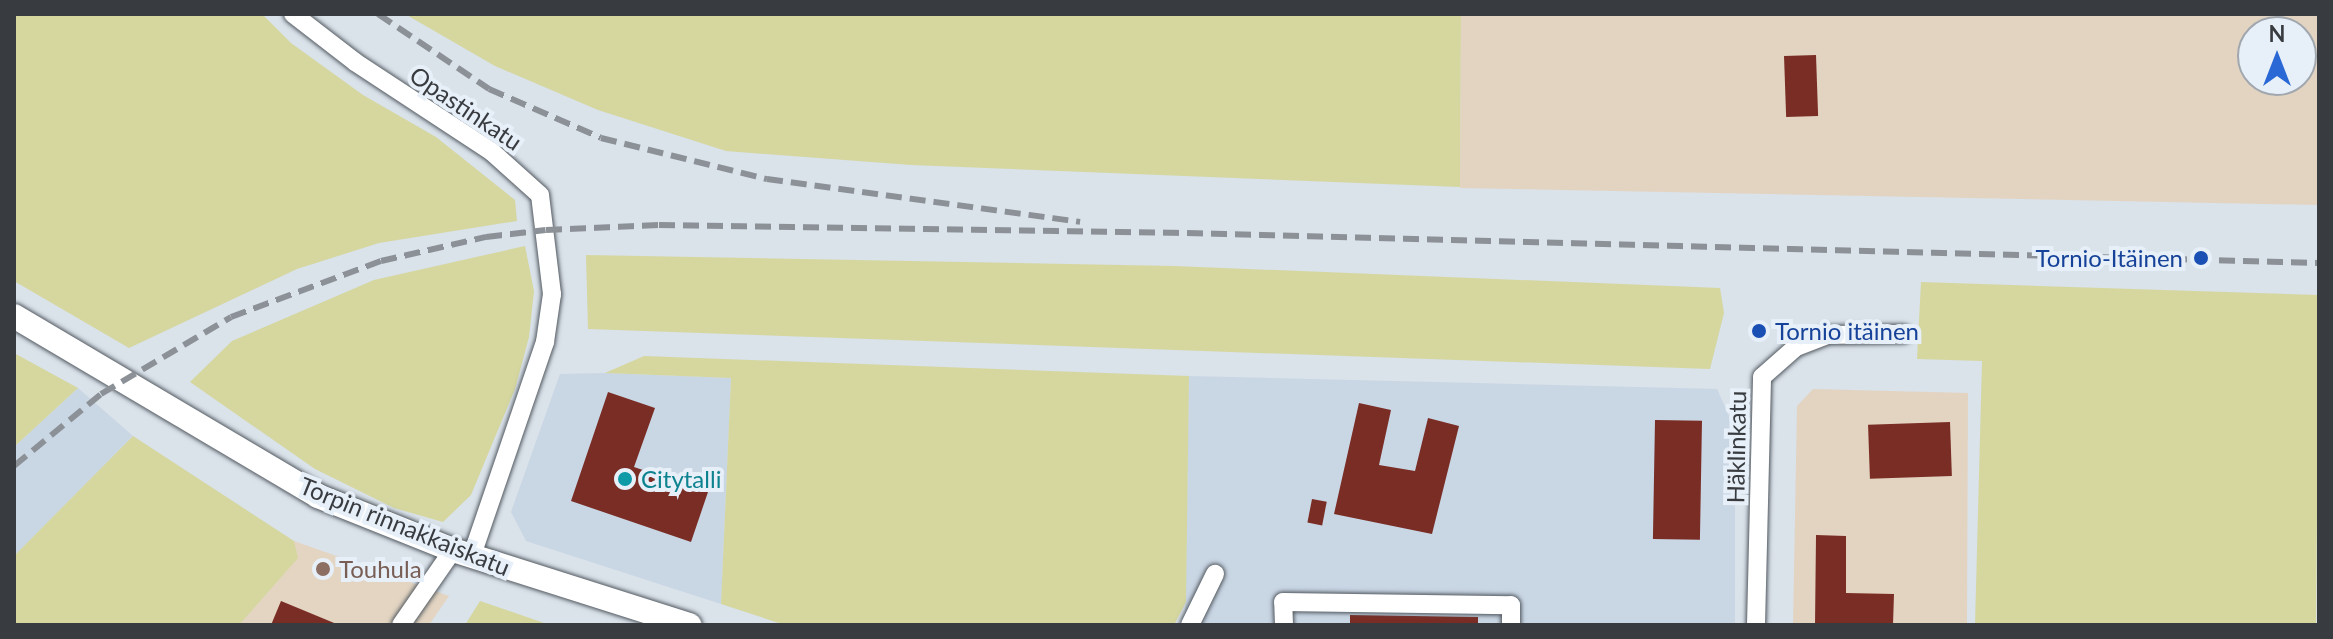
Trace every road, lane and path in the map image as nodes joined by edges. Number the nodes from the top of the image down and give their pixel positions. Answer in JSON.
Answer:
{"nodes":[{"id":1,"x":293,"y":14,"type":"edge"},
{"id":2,"x":14,"y":316,"type":"edge"},
{"id":3,"x":1903,"y":334,"type":"dead end"},
{"id":4,"x":462,"y":553,"type":"junction"},
{"id":5,"x":1215,"y":574,"type":"dead end"},
{"id":6,"x":401,"y":625,"type":"edge"},
{"id":7,"x":689,"y":625,"type":"edge"},
{"id":8,"x":1190,"y":625,"type":"edge"},
{"id":9,"x":1284,"y":625,"type":"edge"},
{"id":10,"x":1511,"y":625,"type":"edge"},
{"id":11,"x":1756,"y":625,"type":"edge"}],
"edges":[{"from":1,"to":4,"type":"street","name":"Opastinkatu"},
{"from":2,"to":4,"type":"main road","name":"Torpin rinnakkaiskatu"},
{"from":3,"to":11,"type":"street","name":"Häklinkatu"},
{"from":4,"to":6,"type":"street","name":"Opastinkatu"},
{"from":4,"to":7,"type":"main road","name":"Torpin rinnakkaiskatu"},
{"from":5,"to":8,"type":"street"},
{"from":9,"to":10,"type":"street"}]}
